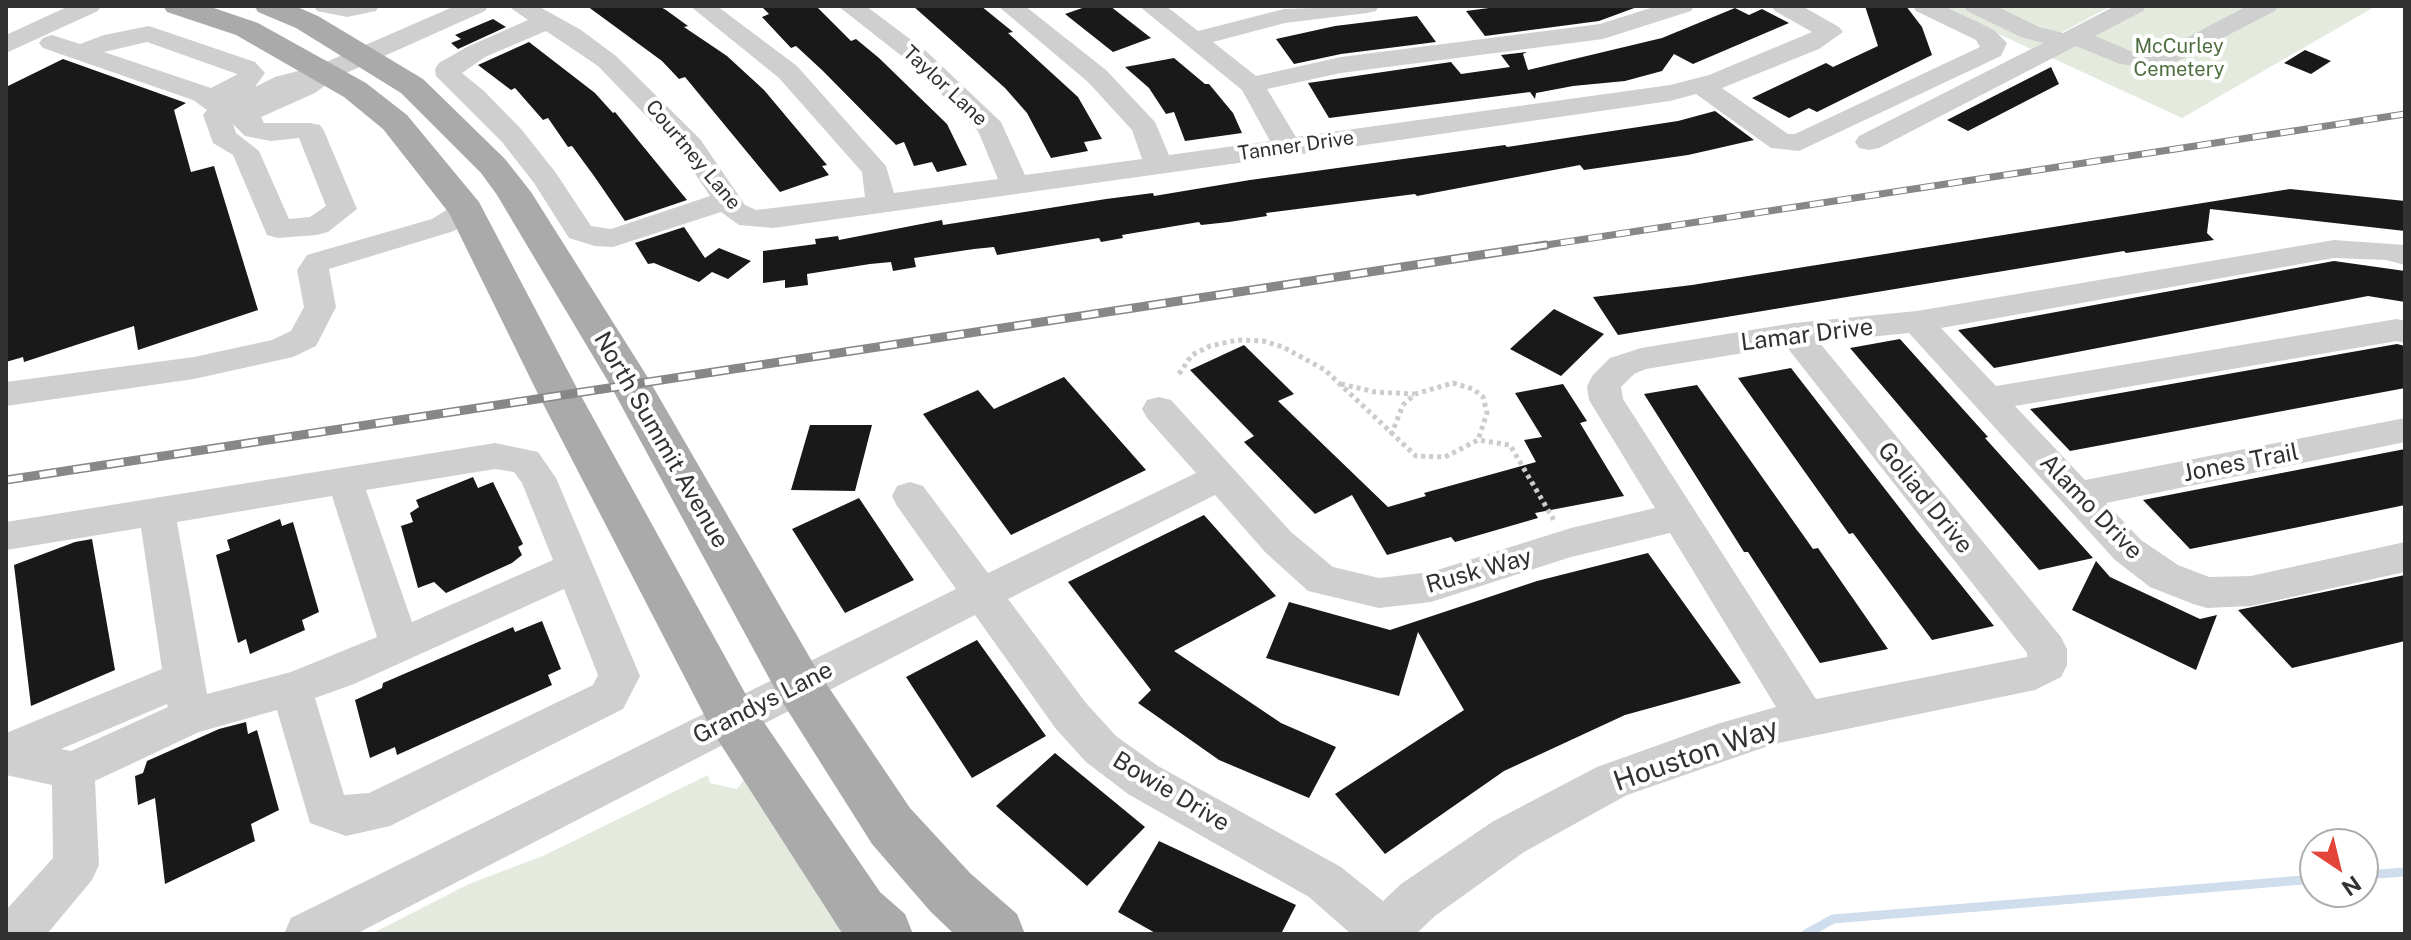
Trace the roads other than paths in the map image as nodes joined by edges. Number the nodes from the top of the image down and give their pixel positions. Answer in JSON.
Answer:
{"nodes":[{"id":1,"x":89,"y":6,"type":"edge"},
{"id":2,"x":178,"y":6,"type":"edge"},
{"id":3,"x":269,"y":6,"type":"edge"},
{"id":4,"x":326,"y":6,"type":"edge"},
{"id":5,"x":367,"y":6,"type":"edge"},
{"id":6,"x":476,"y":6,"type":"edge"},
{"id":7,"x":520,"y":6,"type":"edge"},
{"id":8,"x":702,"y":6,"type":"edge"},
{"id":9,"x":850,"y":6,"type":"edge"},
{"id":10,"x":1010,"y":6,"type":"edge"},
{"id":11,"x":1151,"y":6,"type":"edge"},
{"id":12,"x":1367,"y":6,"type":"edge"},
{"id":13,"x":1682,"y":6,"type":"edge"},
{"id":14,"x":1784,"y":6,"type":"edge"},
{"id":15,"x":1925,"y":6,"type":"edge"},
{"id":16,"x":1976,"y":6,"type":"edge"},
{"id":17,"x":2016,"y":6,"type":"edge"},
{"id":18,"x":2266,"y":6,"type":"edge"},
{"id":19,"x":1301,"y":9,"type":"edge"},
{"id":20,"x":2114,"y":9,"type":"edge"},
{"id":21,"x":547,"y":21,"type":"junction"},
{"id":22,"x":2073,"y":37,"type":"junction"},
{"id":23,"x":1196,"y":39,"type":"junction"},
{"id":24,"x":29,"y":40,"type":"edge"},
{"id":25,"x":82,"y":52,"type":"junction"},
{"id":26,"x":364,"y":55,"type":"junction"},
{"id":27,"x":6,"y":69,"type":"edge"},
{"id":28,"x":326,"y":72,"type":"junction"},
{"id":29,"x":1251,"y":85,"type":"junction"},
{"id":30,"x":1700,"y":85,"type":"junction"},
{"id":31,"x":217,"y":105,"type":"junction"},
{"id":32,"x":1869,"y":142,"type":"dead end"},
{"id":33,"x":1288,"y":148,"type":"junction"},
{"id":34,"x":1159,"y":166,"type":"junction"},
{"id":35,"x":1015,"y":186,"type":"junction"},
{"id":36,"x":513,"y":192,"type":"junction"},
{"id":37,"x":727,"y":200,"type":"junction"},
{"id":38,"x":881,"y":204,"type":"junction"},
{"id":39,"x":466,"y":210,"type":"junction"},
{"id":40,"x":750,"y":219,"type":"joint"},
{"id":41,"x":2405,"y":255,"type":"edge"},
{"id":42,"x":1917,"y":322,"type":"junction"},
{"id":43,"x":2405,"y":332,"type":"edge"},
{"id":44,"x":1794,"y":334,"type":"junction"},
{"id":45,"x":6,"y":394,"type":"edge"},
{"id":46,"x":1988,"y":399,"type":"junction"},
{"id":47,"x":1159,"y":409,"type":"dead end"},
{"id":48,"x":2405,"y":430,"type":"edge"},
{"id":49,"x":1220,"y":477,"type":"junction"},
{"id":50,"x":345,"y":481,"type":"junction"},
{"id":51,"x":2077,"y":495,"type":"junction"},
{"id":52,"x":910,"y":496,"type":"dead end"},
{"id":53,"x":157,"y":512,"type":"junction"},
{"id":54,"x":1678,"y":517,"type":"junction"},
{"id":55,"x":6,"y":536,"type":"edge"},
{"id":56,"x":2405,"y":557,"type":"edge"},
{"id":57,"x":575,"y":567,"type":"junction"},
{"id":58,"x":983,"y":594,"type":"junction"},
{"id":59,"x":400,"y":645,"type":"junction"},
{"id":60,"x":2047,"y":665,"type":"joint"},
{"id":61,"x":799,"y":685,"type":"junction"},
{"id":62,"x":292,"y":689,"type":"junction"},
{"id":63,"x":187,"y":697,"type":"junction"},
{"id":64,"x":732,"y":718,"type":"junction"},
{"id":65,"x":1806,"y":719,"type":"junction"},
{"id":66,"x":6,"y":754,"type":"edge"},
{"id":67,"x":73,"y":771,"type":"junction"},
{"id":68,"x":1383,"y":933,"type":"edge"},
{"id":69,"x":16,"y":934,"type":"edge"},
{"id":70,"x":308,"y":934,"type":"edge"},
{"id":71,"x":884,"y":934,"type":"edge"},
{"id":72,"x":996,"y":934,"type":"edge"}],
"edges":[{"from":1,"to":24,"type":"street"},
{"from":2,"to":28,"type":"main road"},
{"from":3,"to":26,"type":"main road","name":"North Summit Avenue"},
{"from":4,"to":5,"type":"street"},
{"from":6,"to":26,"type":"street"},
{"from":7,"to":21,"type":"street","name":"Courtney Lane"},
{"from":8,"to":38,"type":"street"},
{"from":9,"to":35,"type":"street","name":"Taylor Lane"},
{"from":10,"to":34,"type":"street"},
{"from":11,"to":23,"type":"street"},
{"from":12,"to":19,"type":"street"},
{"from":13,"to":29,"type":"street"},
{"from":14,"to":30,"type":"street","name":"Tanner Drive"},
{"from":15,"to":30,"type":"street"},
{"from":16,"to":22,"type":"street"},
{"from":17,"to":22,"type":"street"},
{"from":18,"to":22,"type":"street"},
{"from":19,"to":23,"type":"street"},
{"from":20,"to":22,"type":"street"},
{"from":21,"to":37,"type":"street","name":"Courtney Lane"},
{"from":21,"to":37,"type":"street"},
{"from":22,"to":32,"type":"street"},
{"from":23,"to":29,"type":"street"},
{"from":24,"to":25,"type":"street"},
{"from":24,"to":27,"type":"street"},
{"from":25,"to":31,"type":"street"},
{"from":25,"to":31,"type":"street"},
{"from":26,"to":28,"type":"street"},
{"from":26,"to":36,"type":"main road","name":"North Summit Avenue"},
{"from":28,"to":31,"type":"street"},
{"from":28,"to":31,"type":"street"},
{"from":28,"to":39,"type":"main road"},
{"from":29,"to":33,"type":"street"},
{"from":30,"to":33,"type":"street","name":"Tanner Drive"},
{"from":33,"to":34,"type":"street","name":"Tanner Drive"},
{"from":34,"to":35,"type":"street","name":"Tanner Drive"},
{"from":35,"to":38,"type":"street","name":"Tanner Drive"},
{"from":36,"to":39,"type":"main road"},
{"from":36,"to":61,"type":"main road","name":"North Summit Avenue"},
{"from":37,"to":40,"type":"street","name":"Courtney Lane"},
{"from":38,"to":40,"type":"street","name":"Tanner Drive"},
{"from":39,"to":45,"type":"street"},
{"from":39,"to":64,"type":"main road"},
{"from":41,"to":42,"type":"street","name":"Lamar Drive"},
{"from":42,"to":44,"type":"street","name":"Lamar Drive"},
{"from":42,"to":46,"type":"street","name":"Alamo Drive"},
{"from":43,"to":46,"type":"street"},
{"from":44,"to":54,"type":"street","name":"Lamar Drive"},
{"from":44,"to":60,"type":"street","name":"Goliad Drive"},
{"from":46,"to":51,"type":"street","name":"Alamo Drive"},
{"from":47,"to":49,"type":"street","name":"Rusk Way"},
{"from":48,"to":51,"type":"street","name":"Jones Trail"},
{"from":49,"to":54,"type":"street","name":"Rusk Way"},
{"from":49,"to":58,"type":"street","name":"Grandys Lane"},
{"from":50,"to":53,"type":"street"},
{"from":50,"to":57,"type":"street"},
{"from":50,"to":59,"type":"street"},
{"from":51,"to":56,"type":"street","name":"Alamo Drive"},
{"from":52,"to":58,"type":"street","name":"Bowie Drive"},
{"from":53,"to":55,"type":"street"},
{"from":53,"to":63,"type":"street"},
{"from":54,"to":65,"type":"street","name":"Lamar Drive"},
{"from":57,"to":59,"type":"street"},
{"from":57,"to":62,"type":"street"},
{"from":58,"to":61,"type":"street","name":"Grandys Lane"},
{"from":58,"to":68,"type":"street","name":"Bowie Drive"},
{"from":59,"to":62,"type":"street"},
{"from":60,"to":65,"type":"street","name":"Houston Way"},
{"from":61,"to":64,"type":"street","name":"Grandys Lane"},
{"from":61,"to":72,"type":"main road","name":"North Summit Avenue"},
{"from":62,"to":63,"type":"street"},
{"from":63,"to":66,"type":"street"},
{"from":63,"to":67,"type":"street"},
{"from":64,"to":70,"type":"street","name":"Grandys Lane"},
{"from":64,"to":71,"type":"main road"},
{"from":65,"to":68,"type":"street","name":"Houston Way"},
{"from":66,"to":67,"type":"street"},
{"from":67,"to":69,"type":"street"}]}
